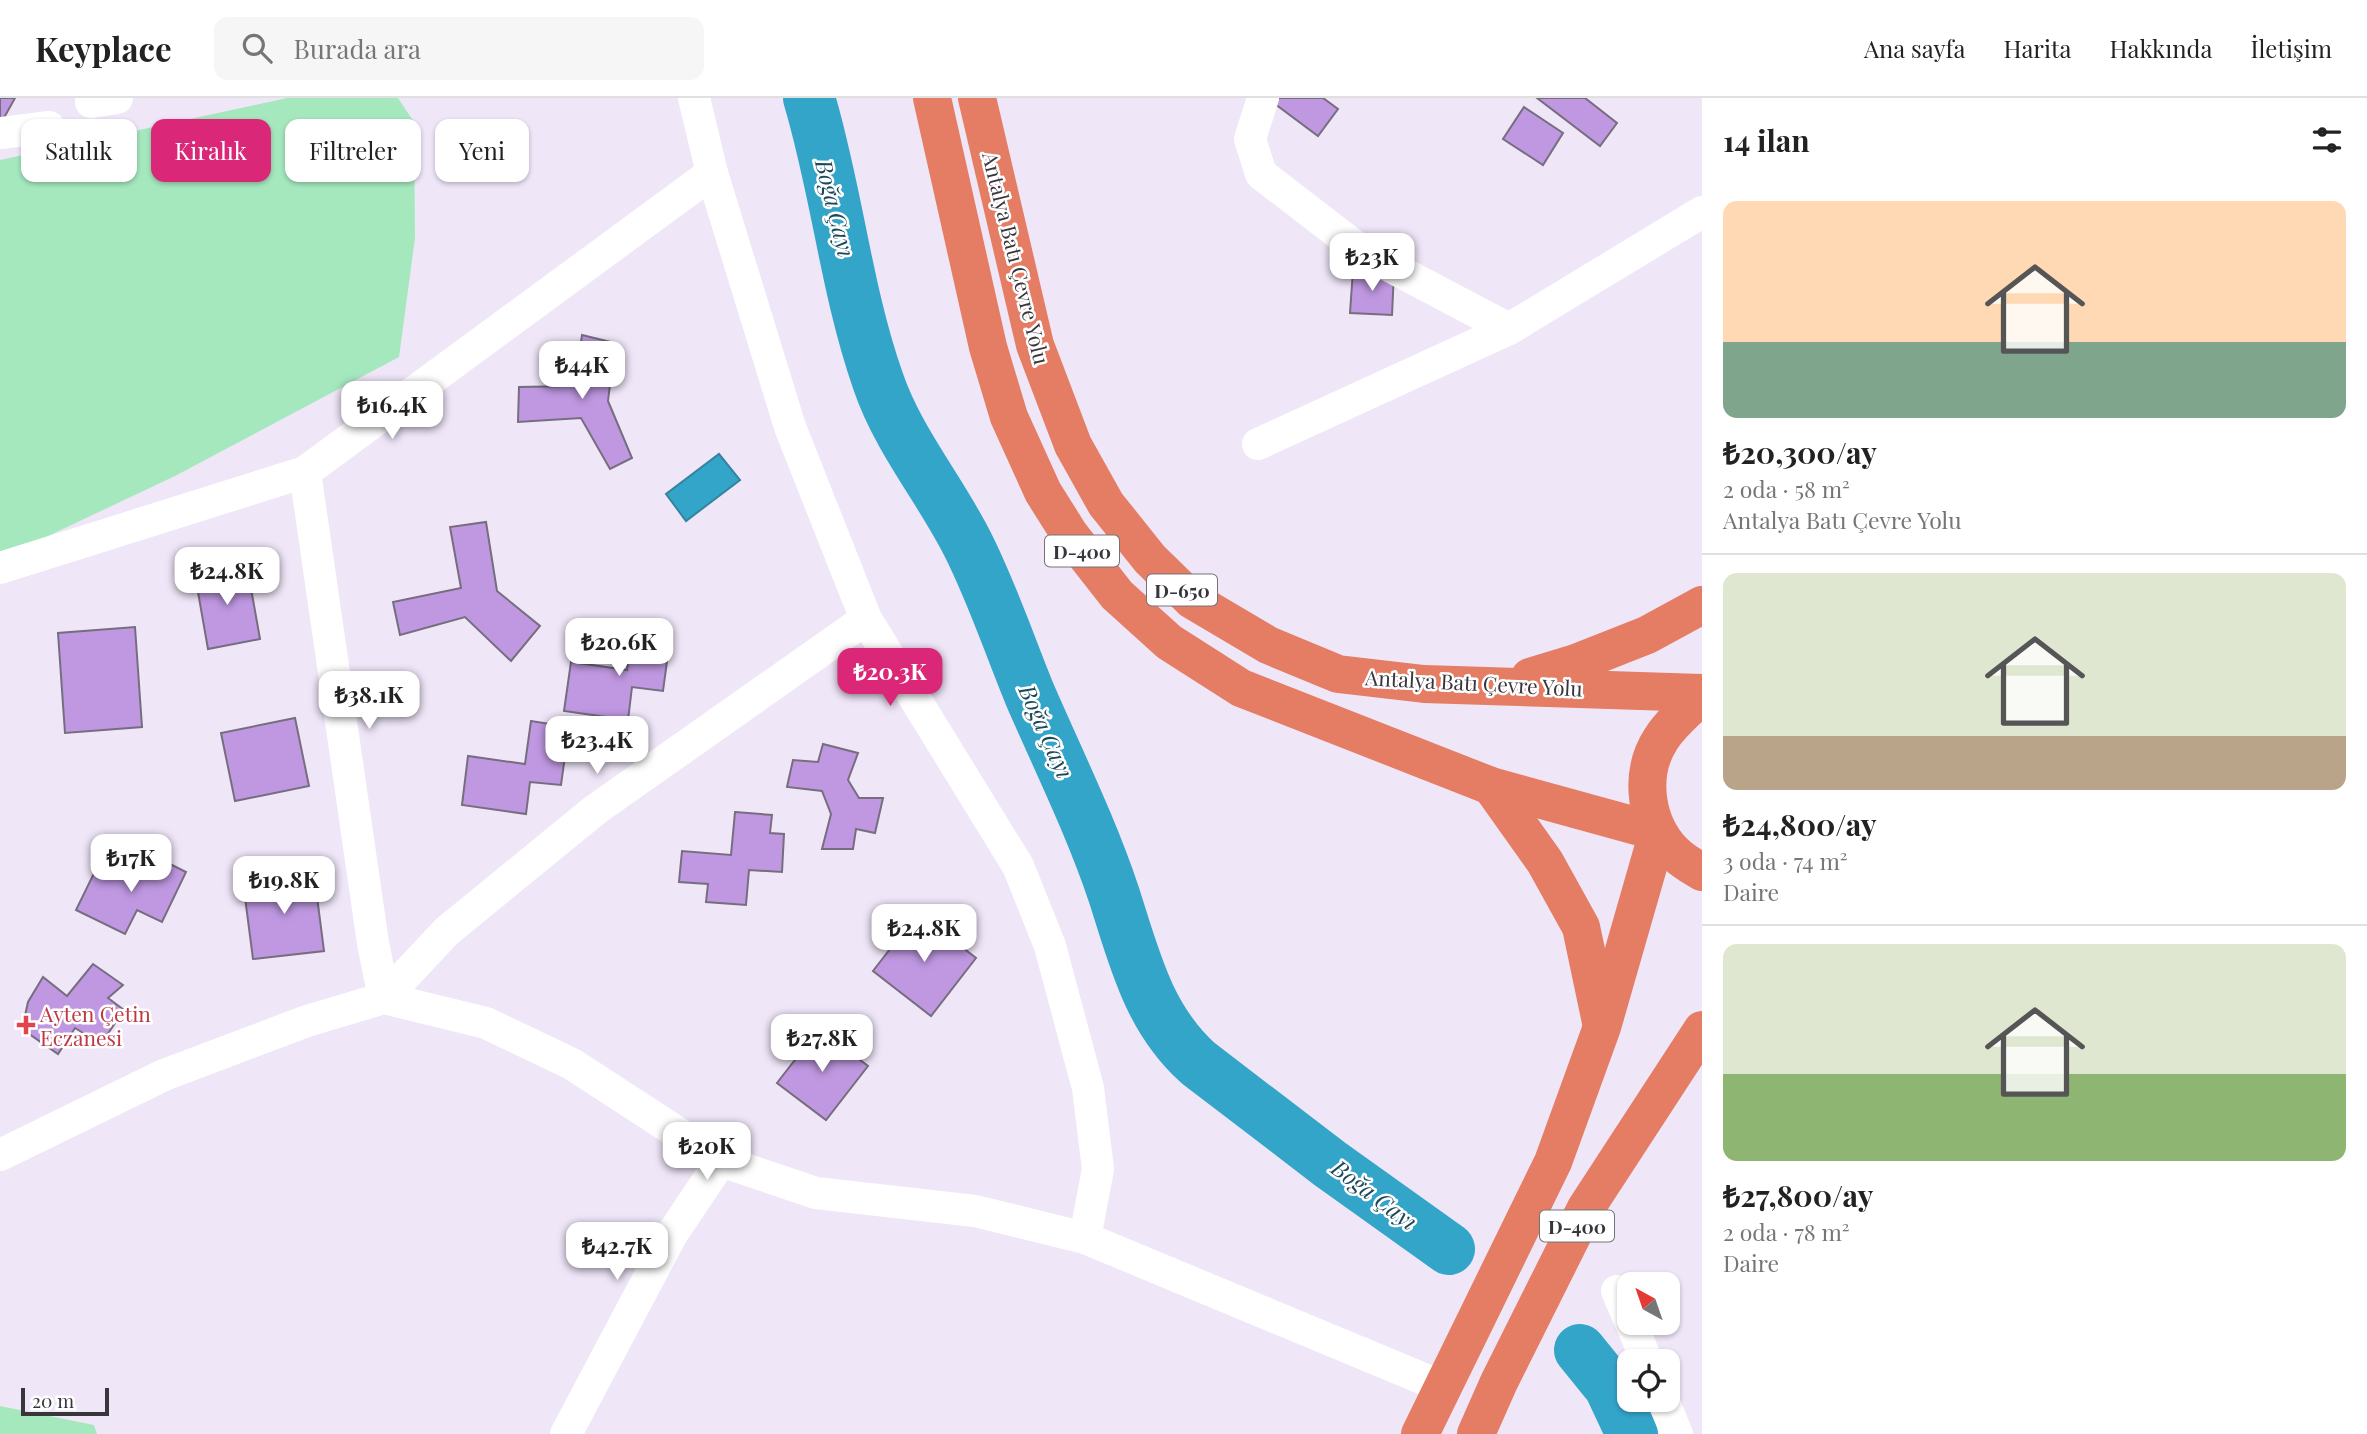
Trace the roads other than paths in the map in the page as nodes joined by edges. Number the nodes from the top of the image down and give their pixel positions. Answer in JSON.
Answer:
{"nodes":[{"id":1,"x":694,"y":98,"type":"edge"},
{"id":2,"x":932,"y":98,"type":"edge"},
{"id":3,"x":977,"y":98,"type":"edge"},
{"id":4,"x":1263,"y":98,"type":"edge"},
{"id":5,"x":21,"y":131,"type":"edge"},
{"id":6,"x":0,"y":134,"type":"edge"},
{"id":7,"x":712,"y":173,"type":"junction"},
{"id":8,"x":1702,"y":212,"type":"edge"},
{"id":9,"x":1509,"y":329,"type":"junction"},
{"id":10,"x":1258,"y":444,"type":"dead end"},
{"id":11,"x":305,"y":472,"type":"junction"},
{"id":12,"x":0,"y":568,"type":"edge"},
{"id":13,"x":1702,"y":605,"type":"edge"},
{"id":14,"x":866,"y":619,"type":"junction"},
{"id":15,"x":1500,"y":686,"type":"junction"},
{"id":16,"x":1702,"y":695,"type":"edge"},
{"id":17,"x":1491,"y":786,"type":"junction"},
{"id":18,"x":1658,"y":832,"type":"junction"},
{"id":19,"x":1702,"y":872,"type":"edge"},
{"id":20,"x":384,"y":998,"type":"junction"},
{"id":21,"x":1602,"y":1027,"type":"junction"},
{"id":22,"x":1702,"y":1030,"type":"edge"},
{"id":23,"x":0,"y":1154,"type":"edge"},
{"id":24,"x":722,"y":1161,"type":"junction"},
{"id":25,"x":1085,"y":1238,"type":"junction"},
{"id":26,"x":1443,"y":1387,"type":"junction"},
{"id":27,"x":1668,"y":1412,"type":"edge"},
{"id":28,"x":566,"y":1434,"type":"edge"},
{"id":29,"x":1420,"y":1434,"type":"edge"},
{"id":30,"x":1476,"y":1434,"type":"edge"},
{"id":31,"x":1677,"y":1434,"type":"edge"}],
"edges":[{"from":1,"to":7,"type":"street"},
{"from":2,"to":17,"type":"highway","number":"D-400"},
{"from":3,"to":15,"type":"highway","name":"Antalya Batı Çevre Yolu","number":"D-650"},
{"from":4,"to":9,"type":"street"},
{"from":5,"to":6,"type":"street"},
{"from":7,"to":11,"type":"street"},
{"from":7,"to":14,"type":"street"},
{"from":8,"to":9,"type":"street"},
{"from":9,"to":10,"type":"street"},
{"from":11,"to":12,"type":"street"},
{"from":11,"to":20,"type":"street"},
{"from":13,"to":15,"type":"highway"},
{"from":14,"to":20,"type":"street"},
{"from":14,"to":25,"type":"street"},
{"from":15,"to":16,"type":"highway","name":"Antalya Batı Çevre Yolu","number":"D-650"},
{"from":16,"to":18,"type":"highway"},
{"from":17,"to":18,"type":"highway"},
{"from":17,"to":21,"type":"highway"},
{"from":18,"to":19,"type":"highway"},
{"from":18,"to":21,"type":"highway"},
{"from":20,"to":23,"type":"street"},
{"from":20,"to":24,"type":"street"},
{"from":21,"to":26,"type":"highway","number":"D-400"},
{"from":22,"to":30,"type":"highway","number":"D-400"},
{"from":24,"to":25,"type":"street"},
{"from":24,"to":28,"type":"street"},
{"from":25,"to":26,"type":"street"},
{"from":26,"to":29,"type":"highway","number":"D-400"},
{"from":27,"to":31,"type":"street"}]}
